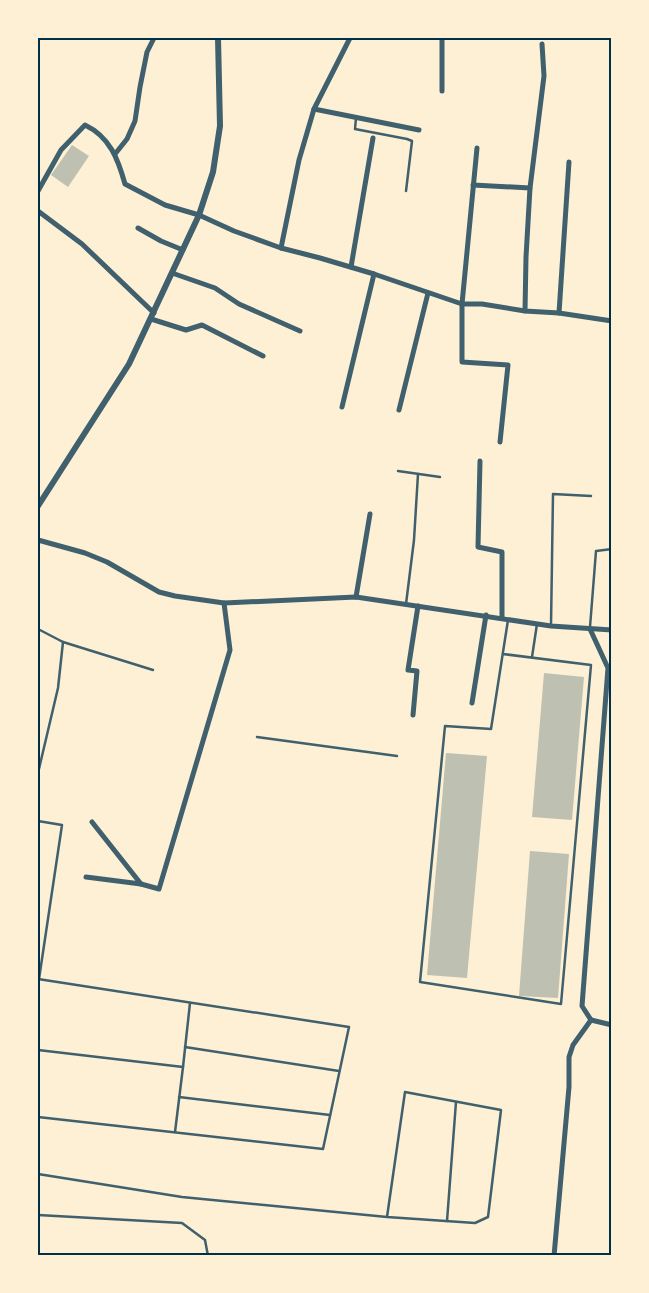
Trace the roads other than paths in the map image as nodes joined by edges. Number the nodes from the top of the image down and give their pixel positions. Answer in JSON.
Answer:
{"nodes":[{"id":1,"x":154,"y":38,"type":"edge"},
{"id":2,"x":218,"y":38,"type":"edge"},
{"id":3,"x":350,"y":38,"type":"edge"},
{"id":4,"x":442,"y":38,"type":"edge"},
{"id":5,"x":542,"y":44,"type":"dead end"},
{"id":6,"x":442,"y":91,"type":"dead end"},
{"id":7,"x":314,"y":109,"type":"junction"},
{"id":8,"x":356,"y":118,"type":"junction"},
{"id":9,"x":419,"y":130,"type":"dead end"},
{"id":10,"x":373,"y":138,"type":"dead end"},
{"id":11,"x":477,"y":148,"type":"dead end"},
{"id":12,"x":115,"y":154,"type":"junction"},
{"id":13,"x":569,"y":162,"type":"dead end"},
{"id":14,"x":473,"y":185,"type":"junction"},
{"id":15,"x":530,"y":188,"type":"junction"},
{"id":16,"x":406,"y":190,"type":"dead end"},
{"id":17,"x":38,"y":191,"type":"edge"},
{"id":18,"x":38,"y":211,"type":"edge"},
{"id":19,"x":199,"y":215,"type":"junction"},
{"id":20,"x":138,"y":228,"type":"dead end"},
{"id":21,"x":281,"y":248,"type":"junction"},
{"id":22,"x":183,"y":250,"type":"junction"},
{"id":23,"x":351,"y":267,"type":"junction"},
{"id":24,"x":172,"y":274,"type":"junction"},
{"id":25,"x":374,"y":274,"type":"junction"},
{"id":26,"x":428,"y":292,"type":"junction"},
{"id":27,"x":462,"y":304,"type":"junction"},
{"id":28,"x":525,"y":311,"type":"junction"},
{"id":29,"x":559,"y":313,"type":"junction"},
{"id":30,"x":153,"y":316,"type":"junction"},
{"id":31,"x":612,"y":320,"type":"edge"},
{"id":32,"x":300,"y":331,"type":"dead end"},
{"id":33,"x":263,"y":356,"type":"dead end"},
{"id":34,"x":342,"y":406,"type":"dead end"},
{"id":35,"x":399,"y":410,"type":"dead end"},
{"id":36,"x":500,"y":442,"type":"dead end"},
{"id":37,"x":480,"y":461,"type":"dead end"},
{"id":38,"x":398,"y":471,"type":"dead end"},
{"id":39,"x":418,"y":474,"type":"junction"},
{"id":40,"x":440,"y":477,"type":"dead end"},
{"id":41,"x":591,"y":496,"type":"dead end"},
{"id":42,"x":38,"y":506,"type":"edge"},
{"id":43,"x":370,"y":514,"type":"dead end"},
{"id":44,"x":38,"y":540,"type":"edge"},
{"id":45,"x":612,"y":549,"type":"edge"},
{"id":46,"x":356,"y":596,"type":"junction"},
{"id":47,"x":224,"y":603,"type":"junction"},
{"id":48,"x":406,"y":604,"type":"junction"},
{"id":49,"x":418,"y":606,"type":"junction"},
{"id":50,"x":486,"y":615,"type":"junction"},
{"id":51,"x":502,"y":618,"type":"junction"},
{"id":52,"x":508,"y":620,"type":"junction"},
{"id":53,"x":537,"y":624,"type":"junction"},
{"id":54,"x":551,"y":626,"type":"junction"},
{"id":55,"x":38,"y":629,"type":"edge"},
{"id":56,"x":590,"y":629,"type":"junction"},
{"id":57,"x":612,"y":630,"type":"edge"},
{"id":58,"x":63,"y":642,"type":"junction"},
{"id":59,"x":503,"y":654,"type":"junction"},
{"id":60,"x":532,"y":657,"type":"junction"},
{"id":61,"x":153,"y":670,"type":"dead end"},
{"id":62,"x":472,"y":703,"type":"dead end"},
{"id":63,"x":413,"y":715,"type":"dead end"},
{"id":64,"x":257,"y":737,"type":"dead end"},
{"id":65,"x":397,"y":756,"type":"dead end"},
{"id":66,"x":38,"y":773,"type":"edge"},
{"id":67,"x":38,"y":821,"type":"edge"},
{"id":68,"x":92,"y":822,"type":"dead end"},
{"id":69,"x":86,"y":877,"type":"dead end"},
{"id":70,"x":141,"y":884,"type":"junction"},
{"id":71,"x":38,"y":979,"type":"edge"},
{"id":72,"x":190,"y":1004,"type":"junction"},
{"id":73,"x":591,"y":1020,"type":"junction"},
{"id":74,"x":612,"y":1025,"type":"edge"},
{"id":75,"x":185,"y":1047,"type":"junction"},
{"id":76,"x":38,"y":1050,"type":"edge"},
{"id":77,"x":183,"y":1067,"type":"junction"},
{"id":78,"x":340,"y":1071,"type":"junction"},
{"id":79,"x":179,"y":1097,"type":"junction"},
{"id":80,"x":456,"y":1102,"type":"junction"},
{"id":81,"x":330,"y":1115,"type":"junction"},
{"id":82,"x":38,"y":1117,"type":"edge"},
{"id":83,"x":175,"y":1133,"type":"junction"},
{"id":84,"x":38,"y":1174,"type":"edge"},
{"id":85,"x":38,"y":1215,"type":"edge"},
{"id":86,"x":387,"y":1217,"type":"junction"},
{"id":87,"x":447,"y":1221,"type":"junction"},
{"id":88,"x":208,"y":1256,"type":"edge"},
{"id":89,"x":554,"y":1256,"type":"edge"}],
"edges":[{"from":1,"to":12,"type":"street"},
{"from":2,"to":19,"type":"street"},
{"from":3,"to":7,"type":"street"},
{"from":4,"to":6,"type":"street"},
{"from":5,"to":15,"type":"street"},
{"from":7,"to":8,"type":"street"},
{"from":7,"to":21,"type":"street"},
{"from":8,"to":9,"type":"street"},
{"from":8,"to":16,"type":"lane"},
{"from":10,"to":23,"type":"street"},
{"from":11,"to":14,"type":"street"},
{"from":12,"to":17,"type":"street"},
{"from":12,"to":19,"type":"street"},
{"from":13,"to":29,"type":"street"},
{"from":14,"to":15,"type":"street"},
{"from":14,"to":27,"type":"street"},
{"from":15,"to":28,"type":"street"},
{"from":18,"to":30,"type":"street"},
{"from":19,"to":21,"type":"street"},
{"from":19,"to":22,"type":"street"},
{"from":20,"to":22,"type":"street"},
{"from":21,"to":23,"type":"street"},
{"from":22,"to":24,"type":"street"},
{"from":23,"to":25,"type":"street"},
{"from":24,"to":30,"type":"street"},
{"from":24,"to":32,"type":"street"},
{"from":25,"to":26,"type":"street"},
{"from":25,"to":34,"type":"street"},
{"from":26,"to":27,"type":"street"},
{"from":26,"to":35,"type":"street"},
{"from":27,"to":28,"type":"street"},
{"from":27,"to":36,"type":"street"},
{"from":28,"to":29,"type":"street"},
{"from":29,"to":31,"type":"street"},
{"from":30,"to":33,"type":"street"},
{"from":30,"to":42,"type":"street"},
{"from":37,"to":51,"type":"street"},
{"from":38,"to":39,"type":"lane"},
{"from":39,"to":40,"type":"lane"},
{"from":39,"to":48,"type":"lane"},
{"from":41,"to":54,"type":"lane"},
{"from":43,"to":46,"type":"street"},
{"from":44,"to":47,"type":"street"},
{"from":45,"to":56,"type":"lane"},
{"from":46,"to":47,"type":"street"},
{"from":46,"to":48,"type":"street"},
{"from":47,"to":70,"type":"street"},
{"from":48,"to":49,"type":"street"},
{"from":49,"to":50,"type":"street"},
{"from":49,"to":63,"type":"street"},
{"from":50,"to":51,"type":"street"},
{"from":50,"to":62,"type":"street"},
{"from":51,"to":52,"type":"street"},
{"from":52,"to":53,"type":"street"},
{"from":52,"to":59,"type":"lane"},
{"from":53,"to":54,"type":"street"},
{"from":53,"to":60,"type":"lane"},
{"from":54,"to":56,"type":"street"},
{"from":55,"to":58,"type":"lane"},
{"from":56,"to":57,"type":"street"},
{"from":56,"to":73,"type":"street"},
{"from":58,"to":61,"type":"lane"},
{"from":58,"to":66,"type":"lane"},
{"from":59,"to":60,"type":"lane"},
{"from":59,"to":60,"type":"lane"},
{"from":64,"to":65,"type":"lane"},
{"from":67,"to":71,"type":"lane"},
{"from":68,"to":70,"type":"street"},
{"from":69,"to":70,"type":"street"},
{"from":71,"to":72,"type":"lane"},
{"from":72,"to":75,"type":"lane"},
{"from":72,"to":78,"type":"lane"},
{"from":73,"to":74,"type":"street"},
{"from":73,"to":89,"type":"street"},
{"from":75,"to":77,"type":"lane"},
{"from":75,"to":78,"type":"lane"},
{"from":76,"to":77,"type":"lane"},
{"from":77,"to":79,"type":"lane"},
{"from":78,"to":81,"type":"lane"},
{"from":79,"to":81,"type":"lane"},
{"from":79,"to":83,"type":"lane"},
{"from":80,"to":86,"type":"lane"},
{"from":80,"to":87,"type":"lane"},
{"from":80,"to":87,"type":"lane"},
{"from":81,"to":83,"type":"lane"},
{"from":82,"to":83,"type":"lane"},
{"from":84,"to":86,"type":"lane"},
{"from":85,"to":88,"type":"lane"},
{"from":86,"to":87,"type":"lane"}]}
